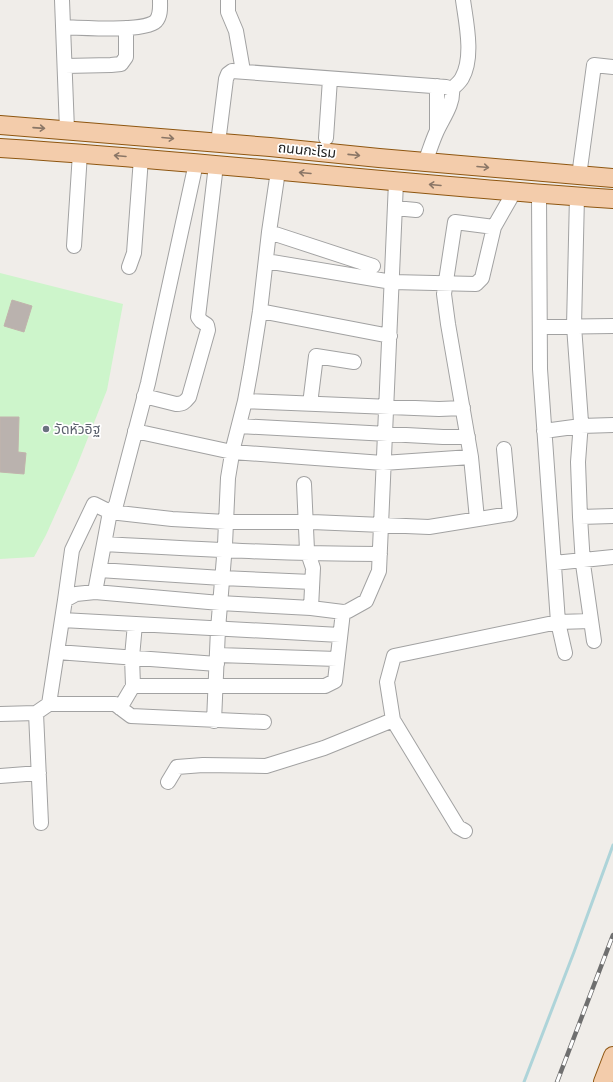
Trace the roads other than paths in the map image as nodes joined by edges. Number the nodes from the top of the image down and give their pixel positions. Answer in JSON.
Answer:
{"nodes":[{"id":1,"x":62,"y":0,"type":"edge"},
{"id":2,"x":160,"y":0,"type":"edge"},
{"id":3,"x":228,"y":0,"type":"edge"},
{"id":4,"x":463,"y":0,"type":"edge"},
{"id":5,"x":64,"y":28,"type":"junction"},
{"id":6,"x":126,"y":28,"type":"junction"},
{"id":7,"x":66,"y":66,"type":"junction"},
{"id":8,"x":613,"y":67,"type":"edge"},
{"id":9,"x":242,"y":71,"type":"junction"},
{"id":10,"x":330,"y":79,"type":"junction"},
{"id":11,"x":437,"y":86,"type":"junction"},
{"id":12,"x":452,"y":89,"type":"junction"},
{"id":13,"x":0,"y":125,"type":"edge"},
{"id":14,"x":67,"y":130,"type":"junction"},
{"id":15,"x":437,"y":131,"type":"junction"},
{"id":16,"x":326,"y":138,"type":"dead end"},
{"id":17,"x":218,"y":142,"type":"junction"},
{"id":18,"x":0,"y":148,"type":"edge"},
{"id":19,"x":80,"y":153,"type":"junction"},
{"id":20,"x":141,"y":158,"type":"junction"},
{"id":21,"x":425,"y":162,"type":"junction"},
{"id":22,"x":196,"y":163,"type":"junction"},
{"id":23,"x":216,"y":165,"type":"junction"},
{"id":24,"x":278,"y":171,"type":"junction"},
{"id":25,"x":579,"y":176,"type":"junction"},
{"id":26,"x":613,"y":178,"type":"edge"},
{"id":27,"x":396,"y":182,"type":"junction"},
{"id":28,"x":514,"y":192,"type":"junction"},
{"id":29,"x":540,"y":194,"type":"junction"},
{"id":30,"x":577,"y":196,"type":"junction"},
{"id":31,"x":613,"y":199,"type":"edge"},
{"id":32,"x":395,"y":208,"type":"junction"},
{"id":33,"x":416,"y":210,"type":"dead end"},
{"id":34,"x":494,"y":227,"type":"junction"},
{"id":35,"x":269,"y":232,"type":"junction"},
{"id":36,"x":74,"y":246,"type":"dead end"},
{"id":37,"x":266,"y":261,"type":"junction"},
{"id":38,"x":373,"y":266,"type":"dead end"},
{"id":39,"x":129,"y":267,"type":"dead end"},
{"id":40,"x":392,"y":282,"type":"junction"},
{"id":41,"x":445,"y":283,"type":"junction"},
{"id":42,"x":260,"y":311,"type":"junction"},
{"id":43,"x":574,"y":326,"type":"junction"},
{"id":44,"x":613,"y":326,"type":"edge"},
{"id":45,"x":540,"y":327,"type":"junction"},
{"id":46,"x":390,"y":336,"type":"junction"},
{"id":47,"x":354,"y":362,"type":"dead end"},
{"id":48,"x":144,"y":396,"type":"junction"},
{"id":49,"x":245,"y":401,"type":"junction"},
{"id":50,"x":310,"y":404,"type":"junction"},
{"id":51,"x":386,"y":407,"type":"junction"},
{"id":52,"x":463,"y":408,"type":"junction"},
{"id":53,"x":613,"y":425,"type":"edge"},
{"id":54,"x":239,"y":426,"type":"junction"},
{"id":55,"x":581,"y":426,"type":"junction"},
{"id":56,"x":135,"y":431,"type":"junction"},
{"id":57,"x":544,"y":431,"type":"junction"},
{"id":58,"x":385,"y":434,"type":"junction"},
{"id":59,"x":468,"y":437,"type":"junction"},
{"id":60,"x":504,"y":449,"type":"dead end"},
{"id":61,"x":232,"y":452,"type":"junction"},
{"id":62,"x":471,"y":457,"type":"junction"},
{"id":63,"x":383,"y":463,"type":"junction"},
{"id":64,"x":304,"y":484,"type":"dead end"},
{"id":65,"x":110,"y":512,"type":"junction"},
{"id":66,"x":613,"y":516,"type":"edge"},
{"id":67,"x":580,"y":517,"type":"junction"},
{"id":68,"x":477,"y":519,"type":"junction"},
{"id":69,"x":226,"y":522,"type":"junction"},
{"id":70,"x":306,"y":522,"type":"junction"},
{"id":71,"x":381,"y":526,"type":"junction"},
{"id":72,"x":104,"y":544,"type":"junction"},
{"id":73,"x":224,"y":551,"type":"junction"},
{"id":74,"x":308,"y":554,"type":"junction"},
{"id":75,"x":380,"y":554,"type":"junction"},
{"id":76,"x":613,"y":557,"type":"edge"},
{"id":77,"x":583,"y":561,"type":"junction"},
{"id":78,"x":554,"y":563,"type":"junction"},
{"id":79,"x":100,"y":570,"type":"junction"},
{"id":80,"x":222,"y":578,"type":"junction"},
{"id":81,"x":312,"y":582,"type":"junction"},
{"id":82,"x":95,"y":592,"type":"junction"},
{"id":83,"x":65,"y":600,"type":"junction"},
{"id":84,"x":220,"y":604,"type":"junction"},
{"id":85,"x":311,"y":608,"type":"junction"},
{"id":86,"x":342,"y":612,"type":"junction"},
{"id":87,"x":62,"y":620,"type":"junction"},
{"id":88,"x":591,"y":621,"type":"junction"},
{"id":89,"x":558,"y":622,"type":"junction"},
{"id":90,"x":135,"y":624,"type":"junction"},
{"id":91,"x":218,"y":629,"type":"junction"},
{"id":92,"x":340,"y":635,"type":"junction"},
{"id":93,"x":594,"y":641,"type":"dead end"},
{"id":94,"x":57,"y":652,"type":"junction"},
{"id":95,"x":565,"y":653,"type":"dead end"},
{"id":96,"x":132,"y":657,"type":"junction"},
{"id":97,"x":217,"y":660,"type":"junction"},
{"id":98,"x":337,"y":660,"type":"junction"},
{"id":99,"x":132,"y":686,"type":"junction"},
{"id":100,"x":216,"y":686,"type":"junction"},
{"id":101,"x":49,"y":704,"type":"junction"},
{"id":102,"x":120,"y":708,"type":"junction"},
{"id":103,"x":36,"y":713,"type":"junction"},
{"id":104,"x":0,"y":714,"type":"edge"},
{"id":105,"x":393,"y":720,"type":"junction"},
{"id":106,"x":214,"y":721,"type":"junction"},
{"id":107,"x":264,"y":722,"type":"dead end"},
{"id":108,"x":39,"y":773,"type":"junction"},
{"id":109,"x":0,"y":776,"type":"edge"},
{"id":110,"x":168,"y":782,"type":"dead end"},
{"id":111,"x":41,"y":822,"type":"dead end"},
{"id":112,"x":465,"y":831,"type":"dead end"},
{"id":113,"x":613,"y":1056,"type":"edge"},
{"id":114,"x":603,"y":1082,"type":"edge"}],
"edges":[{"from":1,"to":5,"type":"street"},
{"from":2,"to":6,"type":"street"},
{"from":3,"to":9,"type":"street"},
{"from":4,"to":12,"type":"street"},
{"from":5,"to":6,"type":"street"},
{"from":5,"to":7,"type":"street"},
{"from":6,"to":7,"type":"street"},
{"from":7,"to":14,"type":"street"},
{"from":8,"to":25,"type":"street"},
{"from":9,"to":10,"type":"street"},
{"from":9,"to":17,"type":"street"},
{"from":10,"to":11,"type":"street"},
{"from":10,"to":16,"type":"street"},
{"from":11,"to":12,"type":"street"},
{"from":11,"to":15,"type":"street"},
{"from":12,"to":15,"type":"street"},
{"from":13,"to":14,"type":"main road","name":"ถนนกะโรม","one_way":true},
{"from":14,"to":17,"type":"main road","name":"ถนนกะโรม","one_way":true},
{"from":15,"to":21,"type":"street"},
{"from":17,"to":21,"type":"main road","name":"ถนนกะโรม","one_way":true},
{"from":17,"to":23,"type":"main road"},
{"from":18,"to":19,"type":"main road","name":"ถนนกะโรม"},
{"from":20,"to":19,"type":"main road","name":"ถนนกะโรม","one_way":true},
{"from":19,"to":36,"type":"street"},
{"from":20,"to":22,"type":"main road","name":"ถนนกะโรม"},
{"from":20,"to":39,"type":"street"},
{"from":21,"to":25,"type":"main road","name":"ถนนกะโรม","one_way":true},
{"from":22,"to":23,"type":"main road","name":"ถนนกะโรม"},
{"from":22,"to":48,"type":"street"},
{"from":23,"to":24,"type":"main road","name":"ถนนกะโรม"},
{"from":23,"to":48,"type":"street"},
{"from":27,"to":24,"type":"main road","name":"ถนนกะโรม","one_way":true},
{"from":24,"to":35,"type":"street"},
{"from":25,"to":26,"type":"main road","name":"ถนนกะโรม"},
{"from":25,"to":30,"type":"main road"},
{"from":28,"to":27,"type":"main road","name":"ถนนกะโรม","one_way":true},
{"from":27,"to":32,"type":"street"},
{"from":28,"to":29,"type":"main road","name":"ถนนกะโรม"},
{"from":28,"to":34,"type":"street"},
{"from":29,"to":30,"type":"main road","name":"ถนนกะโรม"},
{"from":29,"to":45,"type":"street"},
{"from":30,"to":31,"type":"main road","name":"ถนนกะโรม"},
{"from":30,"to":43,"type":"street"},
{"from":32,"to":33,"type":"street"},
{"from":32,"to":40,"type":"street"},
{"from":34,"to":41,"type":"street"},
{"from":34,"to":41,"type":"street"},
{"from":35,"to":37,"type":"street"},
{"from":35,"to":38,"type":"street"},
{"from":37,"to":40,"type":"street"},
{"from":37,"to":42,"type":"street"},
{"from":40,"to":41,"type":"street"},
{"from":40,"to":46,"type":"street"},
{"from":41,"to":52,"type":"street"},
{"from":42,"to":46,"type":"street"},
{"from":42,"to":49,"type":"street"},
{"from":43,"to":44,"type":"street"},
{"from":43,"to":45,"type":"street"},
{"from":43,"to":55,"type":"street"},
{"from":45,"to":57,"type":"street"},
{"from":46,"to":51,"type":"street"},
{"from":47,"to":50,"type":"street"},
{"from":48,"to":56,"type":"street"},
{"from":49,"to":50,"type":"street"},
{"from":49,"to":54,"type":"street"},
{"from":50,"to":51,"type":"street"},
{"from":51,"to":52,"type":"street"},
{"from":51,"to":58,"type":"street"},
{"from":52,"to":59,"type":"street"},
{"from":53,"to":55,"type":"street"},
{"from":54,"to":58,"type":"street"},
{"from":54,"to":61,"type":"street"},
{"from":55,"to":57,"type":"street"},
{"from":55,"to":67,"type":"street"},
{"from":56,"to":61,"type":"street"},
{"from":56,"to":65,"type":"street"},
{"from":57,"to":78,"type":"street"},
{"from":58,"to":59,"type":"street"},
{"from":58,"to":63,"type":"street"},
{"from":59,"to":62,"type":"street"},
{"from":60,"to":68,"type":"street"},
{"from":61,"to":63,"type":"street"},
{"from":61,"to":69,"type":"street"},
{"from":62,"to":63,"type":"street"},
{"from":62,"to":68,"type":"street"},
{"from":63,"to":71,"type":"street"},
{"from":64,"to":70,"type":"street"},
{"from":65,"to":69,"type":"street"},
{"from":65,"to":72,"type":"street"},
{"from":65,"to":83,"type":"street"},
{"from":66,"to":67,"type":"street"},
{"from":67,"to":77,"type":"street"},
{"from":68,"to":71,"type":"street"},
{"from":69,"to":70,"type":"street"},
{"from":69,"to":73,"type":"street"},
{"from":70,"to":71,"type":"street"},
{"from":70,"to":74,"type":"street"},
{"from":71,"to":75,"type":"street"},
{"from":72,"to":73,"type":"street"},
{"from":72,"to":79,"type":"street"},
{"from":73,"to":74,"type":"street"},
{"from":73,"to":80,"type":"street"},
{"from":74,"to":75,"type":"street"},
{"from":74,"to":81,"type":"street"},
{"from":75,"to":86,"type":"street"},
{"from":76,"to":77,"type":"street"},
{"from":77,"to":78,"type":"street"},
{"from":77,"to":88,"type":"street"},
{"from":78,"to":89,"type":"street"},
{"from":79,"to":80,"type":"street"},
{"from":79,"to":82,"type":"street"},
{"from":80,"to":81,"type":"street"},
{"from":80,"to":84,"type":"street"},
{"from":81,"to":85,"type":"street"},
{"from":82,"to":83,"type":"street"},
{"from":82,"to":84,"type":"street"},
{"from":83,"to":87,"type":"street"},
{"from":84,"to":85,"type":"street"},
{"from":84,"to":91,"type":"street"},
{"from":85,"to":86,"type":"street"},
{"from":86,"to":92,"type":"street"},
{"from":87,"to":90,"type":"street"},
{"from":87,"to":94,"type":"street"},
{"from":88,"to":89,"type":"street"},
{"from":88,"to":93,"type":"street"},
{"from":89,"to":95,"type":"street"},
{"from":89,"to":105,"type":"street"},
{"from":90,"to":91,"type":"street"},
{"from":90,"to":96,"type":"street"},
{"from":91,"to":92,"type":"street"},
{"from":91,"to":97,"type":"street"},
{"from":92,"to":98,"type":"street"},
{"from":94,"to":96,"type":"street"},
{"from":94,"to":101,"type":"street"},
{"from":96,"to":97,"type":"street"},
{"from":96,"to":99,"type":"street"},
{"from":97,"to":98,"type":"street"},
{"from":97,"to":100,"type":"street"},
{"from":98,"to":100,"type":"street"},
{"from":99,"to":100,"type":"street"},
{"from":99,"to":102,"type":"street"},
{"from":100,"to":106,"type":"street"},
{"from":101,"to":102,"type":"street"},
{"from":101,"to":103,"type":"street"},
{"from":102,"to":106,"type":"street"},
{"from":103,"to":104,"type":"street"},
{"from":103,"to":108,"type":"street"},
{"from":105,"to":110,"type":"street"},
{"from":105,"to":112,"type":"street"},
{"from":106,"to":107,"type":"street"},
{"from":108,"to":109,"type":"street"},
{"from":108,"to":111,"type":"street"},
{"from":113,"to":114,"type":"main road"}]}
